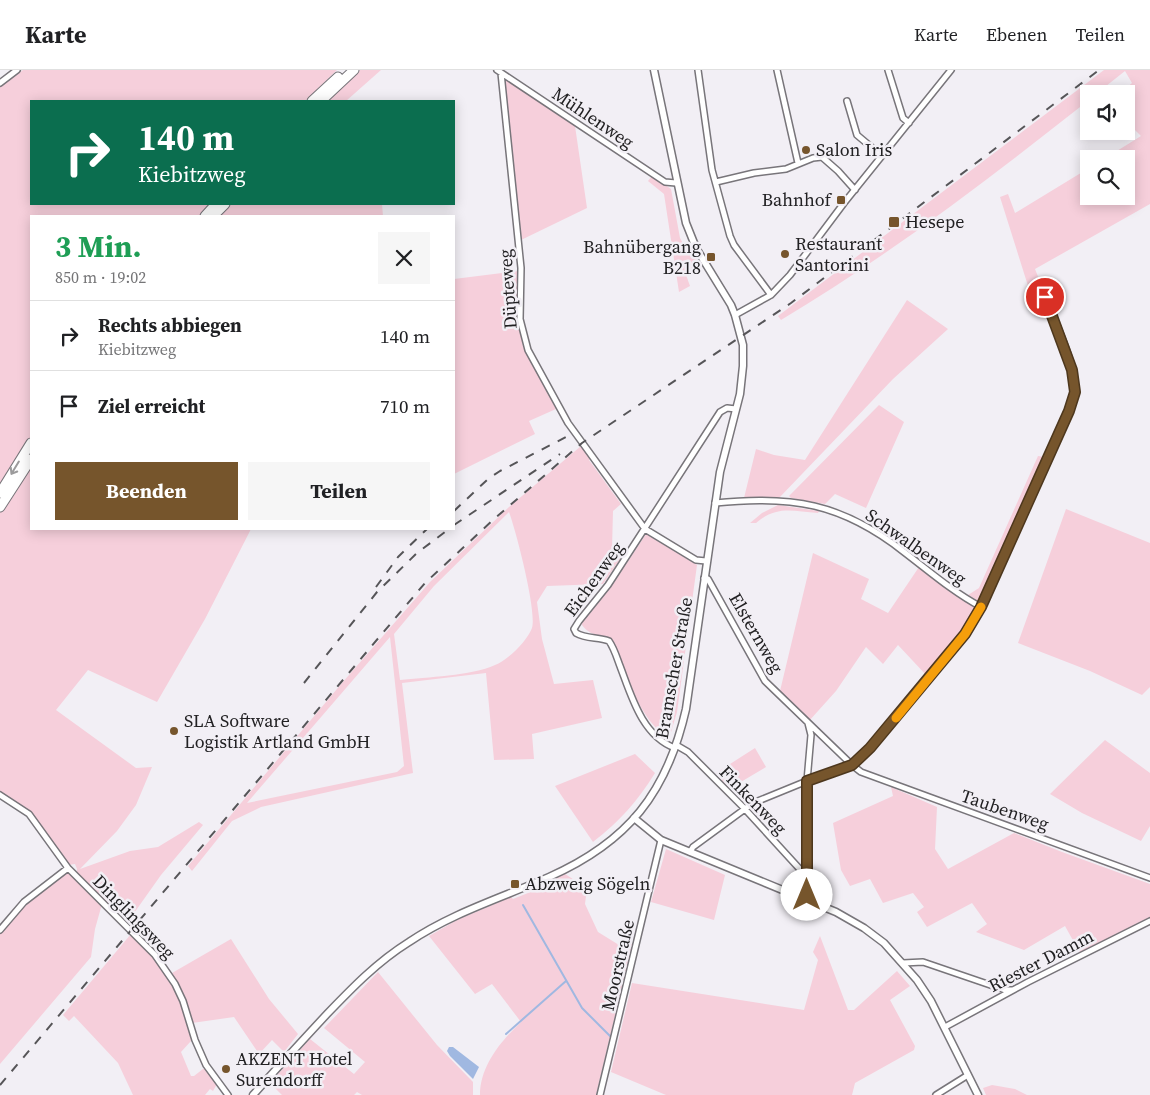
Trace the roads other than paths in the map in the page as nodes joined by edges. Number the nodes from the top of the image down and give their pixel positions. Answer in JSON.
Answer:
{"nodes":[{"id":1,"x":17,"y":70,"type":"edge"},
{"id":2,"x":345,"y":70,"type":"edge"},
{"id":3,"x":354,"y":70,"type":"edge"},
{"id":4,"x":655,"y":70,"type":"edge"},
{"id":5,"x":698,"y":70,"type":"edge"},
{"id":6,"x":777,"y":70,"type":"edge"},
{"id":7,"x":888,"y":70,"type":"edge"},
{"id":8,"x":951,"y":70,"type":"edge"},
{"id":9,"x":499,"y":72,"type":"edge"},
{"id":10,"x":0,"y":83,"type":"edge"},
{"id":11,"x":313,"y":100,"type":"edge"},
{"id":12,"x":323,"y":100,"type":"edge"},
{"id":13,"x":847,"y":101,"type":"dead end"},
{"id":14,"x":908,"y":124,"type":"junction"},
{"id":15,"x":882,"y":156,"type":"junction"},
{"id":16,"x":798,"y":163,"type":"junction"},
{"id":17,"x":716,"y":182,"type":"junction"},
{"id":18,"x":676,"y":183,"type":"junction"},
{"id":19,"x":855,"y":190,"type":"junction"},
{"id":20,"x":215,"y":205,"type":"edge"},
{"id":21,"x":224,"y":205,"type":"edge"},
{"id":22,"x":206,"y":215,"type":"edge"},
{"id":23,"x":214,"y":215,"type":"edge"},
{"id":24,"x":771,"y":295,"type":"junction"},
{"id":25,"x":1045,"y":297,"type":"dead end"},
{"id":26,"x":735,"y":315,"type":"junction"},
{"id":27,"x":736,"y":409,"type":"junction"},
{"id":28,"x":30,"y":445,"type":"edge"},
{"id":29,"x":30,"y":461,"type":"edge"},
{"id":30,"x":0,"y":493,"type":"edge"},
{"id":31,"x":715,"y":503,"type":"junction"},
{"id":32,"x":0,"y":507,"type":"edge"},
{"id":33,"x":645,"y":529,"type":"junction"},
{"id":34,"x":706,"y":562,"type":"junction"},
{"id":35,"x":704,"y":578,"type":"junction"},
{"id":36,"x":981,"y":607,"type":"junction"},
{"id":37,"x":808,"y":722,"type":"junction"},
{"id":38,"x":676,"y":746,"type":"junction"},
{"id":39,"x":852,"y":765,"type":"junction"},
{"id":40,"x":807,"y":781,"type":"junction"},
{"id":41,"x":0,"y":794,"type":"edge"},
{"id":42,"x":744,"y":808,"type":"junction"},
{"id":43,"x":634,"y":818,"type":"junction"},
{"id":44,"x":661,"y":840,"type":"junction"},
{"id":45,"x":690,"y":852,"type":"junction"},
{"id":46,"x":68,"y":868,"type":"junction"},
{"id":47,"x":807,"y":877,"type":"junction"},
{"id":48,"x":1150,"y":878,"type":"edge"},
{"id":49,"x":807,"y":900,"type":"junction"},
{"id":50,"x":1150,"y":921,"type":"edge"},
{"id":51,"x":0,"y":930,"type":"edge"},
{"id":52,"x":903,"y":962,"type":"junction"},
{"id":53,"x":1015,"y":990,"type":"junction"},
{"id":54,"x":945,"y":1027,"type":"junction"},
{"id":55,"x":968,"y":1074,"type":"junction"},
{"id":56,"x":228,"y":1095,"type":"edge"},
{"id":57,"x":253,"y":1095,"type":"edge"},
{"id":58,"x":600,"y":1095,"type":"edge"},
{"id":59,"x":936,"y":1095,"type":"edge"},
{"id":60,"x":978,"y":1095,"type":"edge"}],
"edges":[{"from":1,"to":10,"type":"street"},
{"from":2,"to":11,"type":"highway"},
{"from":3,"to":12,"type":"highway"},
{"from":4,"to":18,"type":"street","name":"Bramscher Straße"},
{"from":5,"to":17,"type":"street"},
{"from":6,"to":16,"type":"street"},
{"from":7,"to":14,"type":"street"},
{"from":8,"to":14,"type":"street"},
{"from":9,"to":18,"type":"street","name":"Mühlenweg"},
{"from":9,"to":33,"type":"street","name":"Düpteweg"},
{"from":13,"to":15,"type":"street"},
{"from":14,"to":15,"type":"street"},
{"from":15,"to":19,"type":"street"},
{"from":16,"to":17,"type":"street"},
{"from":16,"to":19,"type":"street"},
{"from":17,"to":24,"type":"street"},
{"from":18,"to":26,"type":"street","name":"Bramscher Straße"},
{"from":19,"to":24,"type":"street"},
{"from":20,"to":22,"type":"highway"},
{"from":21,"to":23,"type":"highway"},
{"from":24,"to":26,"type":"street"},
{"from":25,"to":36,"type":"street"},
{"from":26,"to":27,"type":"street","name":"Bramscher Straße"},
{"from":27,"to":31,"type":"street","name":"Bramscher Straße"},
{"from":27,"to":33,"type":"street","name":"Eichenweg"},
{"from":28,"to":30,"type":"highway","one_way":true},
{"from":29,"to":32,"type":"highway"},
{"from":31,"to":34,"type":"street","name":"Bramscher Straße"},
{"from":31,"to":36,"type":"street","name":"Schwalbenweg"},
{"from":33,"to":34,"type":"street"},
{"from":33,"to":38,"type":"street","name":"Eichenweg"},
{"from":34,"to":35,"type":"street","name":"Bramscher Straße"},
{"from":35,"to":37,"type":"street","name":"Elsternweg"},
{"from":35,"to":38,"type":"street","name":"Bramscher Straße"},
{"from":36,"to":39,"type":"street"},
{"from":37,"to":39,"type":"street","name":"Elsternweg"},
{"from":37,"to":40,"type":"street"},
{"from":38,"to":42,"type":"street","name":"Finkenweg"},
{"from":38,"to":43,"type":"street","name":"Bramscher Straße"},
{"from":39,"to":40,"type":"street"},
{"from":39,"to":48,"type":"street","name":"Taubenweg"},
{"from":40,"to":42,"type":"street"},
{"from":40,"to":47,"type":"street"},
{"from":41,"to":46,"type":"street","name":"Dinglingsweg"},
{"from":42,"to":45,"type":"street"},
{"from":42,"to":47,"type":"street","name":"Finkenweg"},
{"from":43,"to":44,"type":"street"},
{"from":43,"to":57,"type":"street","name":"Bramscher Straße"},
{"from":44,"to":45,"type":"street"},
{"from":44,"to":58,"type":"street","name":"Moorstraße"},
{"from":45,"to":49,"type":"street"},
{"from":46,"to":51,"type":"street"},
{"from":46,"to":56,"type":"street","name":"Dinglingsweg"},
{"from":47,"to":49,"type":"street"},
{"from":49,"to":52,"type":"street"},
{"from":50,"to":53,"type":"street","name":"Riester Damm"},
{"from":52,"to":53,"type":"street"},
{"from":52,"to":54,"type":"street"},
{"from":53,"to":54,"type":"street","name":"Riester Damm"},
{"from":54,"to":55,"type":"street"},
{"from":55,"to":59,"type":"street"},
{"from":55,"to":60,"type":"street"}]}
